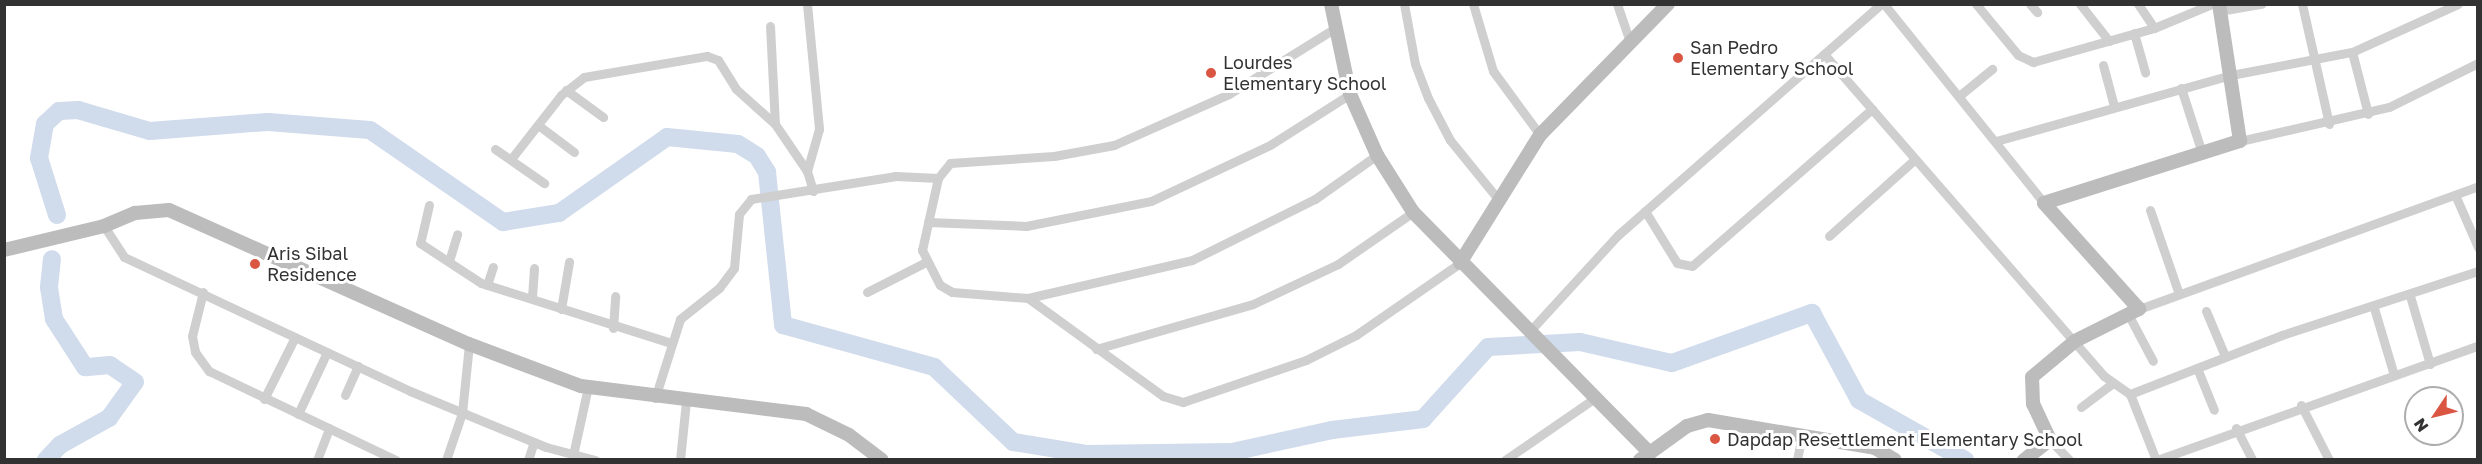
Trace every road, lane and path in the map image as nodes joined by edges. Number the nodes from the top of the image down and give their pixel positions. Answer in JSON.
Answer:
{"nodes":[{"id":1,"x":807,"y":4,"type":"edge"},
{"id":2,"x":1331,"y":4,"type":"edge"},
{"id":3,"x":1404,"y":4,"type":"edge"},
{"id":4,"x":1473,"y":4,"type":"edge"},
{"id":5,"x":1617,"y":4,"type":"edge"},
{"id":6,"x":1668,"y":4,"type":"edge"},
{"id":7,"x":1882,"y":4,"type":"edge"},
{"id":8,"x":1976,"y":4,"type":"edge"},
{"id":9,"x":2080,"y":4,"type":"edge"},
{"id":10,"x":2138,"y":4,"type":"edge"},
{"id":11,"x":2193,"y":4,"type":"edge"},
{"id":12,"x":2261,"y":4,"type":"edge"},
{"id":13,"x":2302,"y":4,"type":"edge"},
{"id":14,"x":2458,"y":4,"type":"edge"},
{"id":15,"x":2217,"y":7,"type":"edge"},
{"id":16,"x":2199,"y":13,"type":"junction"},
{"id":17,"x":770,"y":26,"type":"dead end"},
{"id":18,"x":2154,"y":28,"type":"junction"},
{"id":19,"x":1334,"y":29,"type":"junction"},
{"id":20,"x":2134,"y":33,"type":"junction"},
{"id":21,"x":2109,"y":41,"type":"junction"},
{"id":22,"x":1630,"y":42,"type":"junction"},
{"id":23,"x":2352,"y":51,"type":"junction"},
{"id":24,"x":1824,"y":54,"type":"junction"},
{"id":25,"x":2315,"y":61,"type":"junction"},
{"id":26,"x":2478,"y":63,"type":"edge"},
{"id":27,"x":2103,"y":65,"type":"dead end"},
{"id":28,"x":1992,"y":69,"type":"dead end"},
{"id":29,"x":2145,"y":72,"type":"dead end"},
{"id":30,"x":2231,"y":75,"type":"junction"},
{"id":31,"x":2181,"y":88,"type":"junction"},
{"id":32,"x":566,"y":90,"type":"junction"},
{"id":33,"x":1350,"y":94,"type":"junction"},
{"id":34,"x":1959,"y":96,"type":"junction"},
{"id":35,"x":2114,"y":106,"type":"junction"},
{"id":36,"x":1872,"y":109,"type":"junction"},
{"id":37,"x":2368,"y":114,"type":"junction"},
{"id":38,"x":603,"y":117,"type":"dead end"},
{"id":39,"x":775,"y":124,"type":"junction"},
{"id":40,"x":2329,"y":124,"type":"junction"},
{"id":41,"x":538,"y":125,"type":"junction"},
{"id":42,"x":1540,"y":135,"type":"junction"},
{"id":43,"x":1996,"y":141,"type":"junction"},
{"id":44,"x":2240,"y":141,"type":"junction"},
{"id":45,"x":495,"y":149,"type":"dead end"},
{"id":46,"x":574,"y":152,"type":"dead end"},
{"id":47,"x":2202,"y":153,"type":"junction"},
{"id":48,"x":1377,"y":155,"type":"junction"},
{"id":49,"x":511,"y":159,"type":"junction"},
{"id":50,"x":1915,"y":159,"type":"junction"},
{"id":51,"x":807,"y":171,"type":"junction"},
{"id":52,"x":938,"y":178,"type":"junction"},
{"id":53,"x":544,"y":183,"type":"dead end"},
{"id":54,"x":2478,"y":186,"type":"edge"},
{"id":55,"x":813,"y":191,"type":"junction"},
{"id":56,"x":2456,"y":197,"type":"junction"},
{"id":57,"x":1498,"y":199,"type":"junction"},
{"id":58,"x":2044,"y":203,"type":"junction"},
{"id":59,"x":429,"y":205,"type":"dead end"},
{"id":60,"x":2150,"y":210,"type":"dead end"},
{"id":61,"x":1645,"y":211,"type":"junction"},
{"id":62,"x":1413,"y":212,"type":"junction"},
{"id":63,"x":928,"y":222,"type":"junction"},
{"id":64,"x":104,"y":226,"type":"junction"},
{"id":65,"x":457,"y":234,"type":"dead end"},
{"id":66,"x":1828,"y":236,"type":"dead end"},
{"id":67,"x":2478,"y":247,"type":"edge"},
{"id":68,"x":4,"y":250,"type":"edge"},
{"id":69,"x":449,"y":261,"type":"junction"},
{"id":70,"x":569,"y":262,"type":"dead end"},
{"id":71,"x":924,"y":263,"type":"junction"},
{"id":72,"x":1460,"y":263,"type":"junction"},
{"id":73,"x":493,"y":267,"type":"dead end"},
{"id":74,"x":534,"y":268,"type":"dead end"},
{"id":75,"x":2478,"y":271,"type":"edge"},
{"id":76,"x":487,"y":285,"type":"junction"},
{"id":77,"x":867,"y":291,"type":"dead end"},
{"id":78,"x":203,"y":292,"type":"junction"},
{"id":79,"x":2179,"y":294,"type":"junction"},
{"id":80,"x":615,"y":296,"type":"dead end"},
{"id":81,"x":2410,"y":296,"type":"junction"},
{"id":82,"x":532,"y":297,"type":"junction"},
{"id":83,"x":1028,"y":298,"type":"junction"},
{"id":84,"x":2374,"y":308,"type":"junction"},
{"id":85,"x":561,"y":309,"type":"junction"},
{"id":86,"x":2206,"y":311,"type":"dead end"},
{"id":87,"x":2134,"y":312,"type":"junction"},
{"id":88,"x":613,"y":328,"type":"junction"},
{"id":89,"x":1532,"y":335,"type":"junction"},
{"id":90,"x":295,"y":337,"type":"junction"},
{"id":91,"x":2075,"y":341,"type":"junction"},
{"id":92,"x":670,"y":343,"type":"junction"},
{"id":93,"x":469,"y":344,"type":"junction"},
{"id":94,"x":2478,"y":346,"type":"edge"},
{"id":95,"x":1096,"y":349,"type":"junction"},
{"id":96,"x":327,"y":352,"type":"junction"},
{"id":97,"x":2225,"y":356,"type":"junction"},
{"id":98,"x":2153,"y":361,"type":"dead end"},
{"id":99,"x":2430,"y":364,"type":"junction"},
{"id":100,"x":358,"y":366,"type":"junction"},
{"id":101,"x":2197,"y":368,"type":"junction"},
{"id":102,"x":2394,"y":375,"type":"junction"},
{"id":103,"x":2111,"y":384,"type":"junction"},
{"id":104,"x":588,"y":387,"type":"junction"},
{"id":105,"x":2130,"y":394,"type":"junction"},
{"id":106,"x":345,"y":395,"type":"dead end"},
{"id":107,"x":655,"y":398,"type":"junction"},
{"id":108,"x":1595,"y":398,"type":"junction"},
{"id":109,"x":264,"y":399,"type":"junction"},
{"id":110,"x":686,"y":401,"type":"junction"},
{"id":111,"x":2301,"y":405,"type":"junction"},
{"id":112,"x":2081,"y":407,"type":"dead end"},
{"id":113,"x":2214,"y":410,"type":"dead end"},
{"id":114,"x":462,"y":412,"type":"junction"},
{"id":115,"x":298,"y":414,"type":"junction"},
{"id":116,"x":329,"y":428,"type":"junction"},
{"id":117,"x":2236,"y":428,"type":"junction"},
{"id":118,"x":1802,"y":435,"type":"junction"},
{"id":119,"x":2050,"y":440,"type":"junction"},
{"id":120,"x":534,"y":442,"type":"junction"},
{"id":121,"x":573,"y":455,"type":"junction"},
{"id":122,"x":380,"y":456,"type":"edge"},
{"id":123,"x":1645,"y":456,"type":"edge"},
{"id":124,"x":2171,"y":457,"type":"edge"},
{"id":125,"x":317,"y":459,"type":"edge"},
{"id":126,"x":396,"y":459,"type":"edge"},
{"id":127,"x":446,"y":459,"type":"edge"},
{"id":128,"x":528,"y":459,"type":"edge"},
{"id":129,"x":595,"y":459,"type":"edge"},
{"id":130,"x":680,"y":459,"type":"edge"},
{"id":131,"x":882,"y":459,"type":"edge"},
{"id":132,"x":1505,"y":459,"type":"edge"},
{"id":133,"x":1797,"y":459,"type":"edge"},
{"id":134,"x":1895,"y":459,"type":"edge"},
{"id":135,"x":2024,"y":459,"type":"edge"},
{"id":136,"x":2069,"y":459,"type":"edge"},
{"id":137,"x":2156,"y":459,"type":"edge"},
{"id":138,"x":2252,"y":459,"type":"edge"},
{"id":139,"x":2329,"y":459,"type":"edge"}],
"edges":[{"from":1,"to":51,"type":"street"},
{"from":2,"to":19,"type":"street"},
{"from":3,"to":57,"type":"street"},
{"from":4,"to":42,"type":"street"},
{"from":5,"to":22,"type":"street"},
{"from":6,"to":22,"type":"street"},
{"from":7,"to":24,"type":"street"},
{"from":7,"to":34,"type":"street"},
{"from":8,"to":21,"type":"street"},
{"from":9,"to":21,"type":"street"},
{"from":10,"to":18,"type":"street"},
{"from":11,"to":16,"type":"street"},
{"from":12,"to":15,"type":"street"},
{"from":13,"to":25,"type":"street"},
{"from":14,"to":23,"type":"street"},
{"from":15,"to":16,"type":"street"},
{"from":15,"to":30,"type":"street"},
{"from":16,"to":18,"type":"street"},
{"from":17,"to":39,"type":"street"},
{"from":18,"to":20,"type":"street"},
{"from":19,"to":33,"type":"street"},
{"from":19,"to":52,"type":"street"},
{"from":20,"to":21,"type":"street"},
{"from":20,"to":29,"type":"street"},
{"from":22,"to":42,"type":"street"},
{"from":23,"to":25,"type":"street"},
{"from":23,"to":37,"type":"street"},
{"from":24,"to":36,"type":"street"},
{"from":24,"to":61,"type":"street"},
{"from":25,"to":30,"type":"street"},
{"from":25,"to":40,"type":"street"},
{"from":26,"to":37,"type":"street"},
{"from":27,"to":35,"type":"street"},
{"from":28,"to":34,"type":"street"},
{"from":30,"to":31,"type":"street"},
{"from":30,"to":44,"type":"street"},
{"from":31,"to":35,"type":"street"},
{"from":31,"to":47,"type":"street"},
{"from":32,"to":38,"type":"street"},
{"from":32,"to":39,"type":"street"},
{"from":32,"to":41,"type":"street"},
{"from":33,"to":48,"type":"street"},
{"from":33,"to":63,"type":"street"},
{"from":34,"to":43,"type":"street"},
{"from":35,"to":43,"type":"street"},
{"from":36,"to":50,"type":"street"},
{"from":36,"to":61,"type":"street"},
{"from":37,"to":40,"type":"street"},
{"from":39,"to":51,"type":"street"},
{"from":40,"to":44,"type":"street"},
{"from":41,"to":46,"type":"street"},
{"from":41,"to":49,"type":"street"},
{"from":42,"to":57,"type":"street"},
{"from":43,"to":58,"type":"street"},
{"from":44,"to":47,"type":"street"},
{"from":45,"to":49,"type":"street"},
{"from":47,"to":58,"type":"street"},
{"from":48,"to":62,"type":"street"},
{"from":48,"to":83,"type":"street"},
{"from":49,"to":53,"type":"street"},
{"from":50,"to":66,"type":"street"},
{"from":50,"to":91,"type":"street"},
{"from":51,"to":55,"type":"street"},
{"from":52,"to":55,"type":"street"},
{"from":52,"to":63,"type":"street"},
{"from":54,"to":56,"type":"street"},
{"from":55,"to":92,"type":"street"},
{"from":56,"to":67,"type":"street"},
{"from":56,"to":79,"type":"street"},
{"from":57,"to":72,"type":"street"},
{"from":58,"to":87,"type":"street"},
{"from":59,"to":69,"type":"street"},
{"from":60,"to":79,"type":"street"},
{"from":61,"to":89,"type":"street"},
{"from":62,"to":72,"type":"street"},
{"from":62,"to":95,"type":"street"},
{"from":63,"to":71,"type":"street"},
{"from":64,"to":68,"type":"street"},
{"from":64,"to":78,"type":"street"},
{"from":64,"to":93,"type":"street"},
{"from":65,"to":69,"type":"street"},
{"from":69,"to":76,"type":"street"},
{"from":70,"to":85,"type":"street"},
{"from":71,"to":77,"type":"street"},
{"from":71,"to":83,"type":"street"},
{"from":72,"to":89,"type":"street"},
{"from":72,"to":95,"type":"street"},
{"from":73,"to":76,"type":"street"},
{"from":74,"to":82,"type":"street"},
{"from":75,"to":81,"type":"street"},
{"from":76,"to":82,"type":"street"},
{"from":78,"to":90,"type":"street"},
{"from":78,"to":109,"type":"street"},
{"from":79,"to":87,"type":"street"},
{"from":80,"to":88,"type":"street"},
{"from":81,"to":84,"type":"street"},
{"from":81,"to":99,"type":"street"},
{"from":82,"to":85,"type":"street"},
{"from":83,"to":95,"type":"street"},
{"from":84,"to":97,"type":"street"},
{"from":84,"to":102,"type":"street"},
{"from":85,"to":88,"type":"street"},
{"from":86,"to":97,"type":"street"},
{"from":87,"to":91,"type":"street"},
{"from":87,"to":98,"type":"street"},
{"from":88,"to":92,"type":"street"},
{"from":89,"to":108,"type":"street"},
{"from":90,"to":96,"type":"street"},
{"from":90,"to":109,"type":"street"},
{"from":91,"to":103,"type":"street"},
{"from":91,"to":119,"type":"street"},
{"from":92,"to":107,"type":"street"},
{"from":93,"to":104,"type":"street"},
{"from":93,"to":114,"type":"street"},
{"from":94,"to":99,"type":"street"},
{"from":96,"to":100,"type":"street"},
{"from":96,"to":115,"type":"street"},
{"from":97,"to":101,"type":"street"},
{"from":99,"to":102,"type":"street"},
{"from":100,"to":106,"type":"street"},
{"from":100,"to":114,"type":"street"},
{"from":101,"to":105,"type":"street"},
{"from":101,"to":113,"type":"street"},
{"from":102,"to":111,"type":"street"},
{"from":103,"to":105,"type":"street"},
{"from":103,"to":112,"type":"street"},
{"from":104,"to":107,"type":"street"},
{"from":104,"to":121,"type":"street"},
{"from":105,"to":137,"type":"street"},
{"from":107,"to":110,"type":"street"},
{"from":108,"to":123,"type":"street"},
{"from":108,"to":132,"type":"street"},
{"from":109,"to":115,"type":"street"},
{"from":110,"to":130,"type":"street"},
{"from":110,"to":131,"type":"street"},
{"from":111,"to":117,"type":"street"},
{"from":111,"to":139,"type":"street"},
{"from":114,"to":120,"type":"street"},
{"from":114,"to":127,"type":"street"},
{"from":115,"to":116,"type":"street"},
{"from":116,"to":122,"type":"street"},
{"from":116,"to":125,"type":"street"},
{"from":117,"to":124,"type":"street"},
{"from":117,"to":138,"type":"street"},
{"from":118,"to":123,"type":"street"},
{"from":118,"to":133,"type":"street"},
{"from":118,"to":134,"type":"street"},
{"from":119,"to":135,"type":"street"},
{"from":119,"to":136,"type":"street"},
{"from":120,"to":121,"type":"street"},
{"from":120,"to":128,"type":"street"},
{"from":121,"to":129,"type":"street"},
{"from":122,"to":126,"type":"street"},
{"from":124,"to":137,"type":"street"}]}
